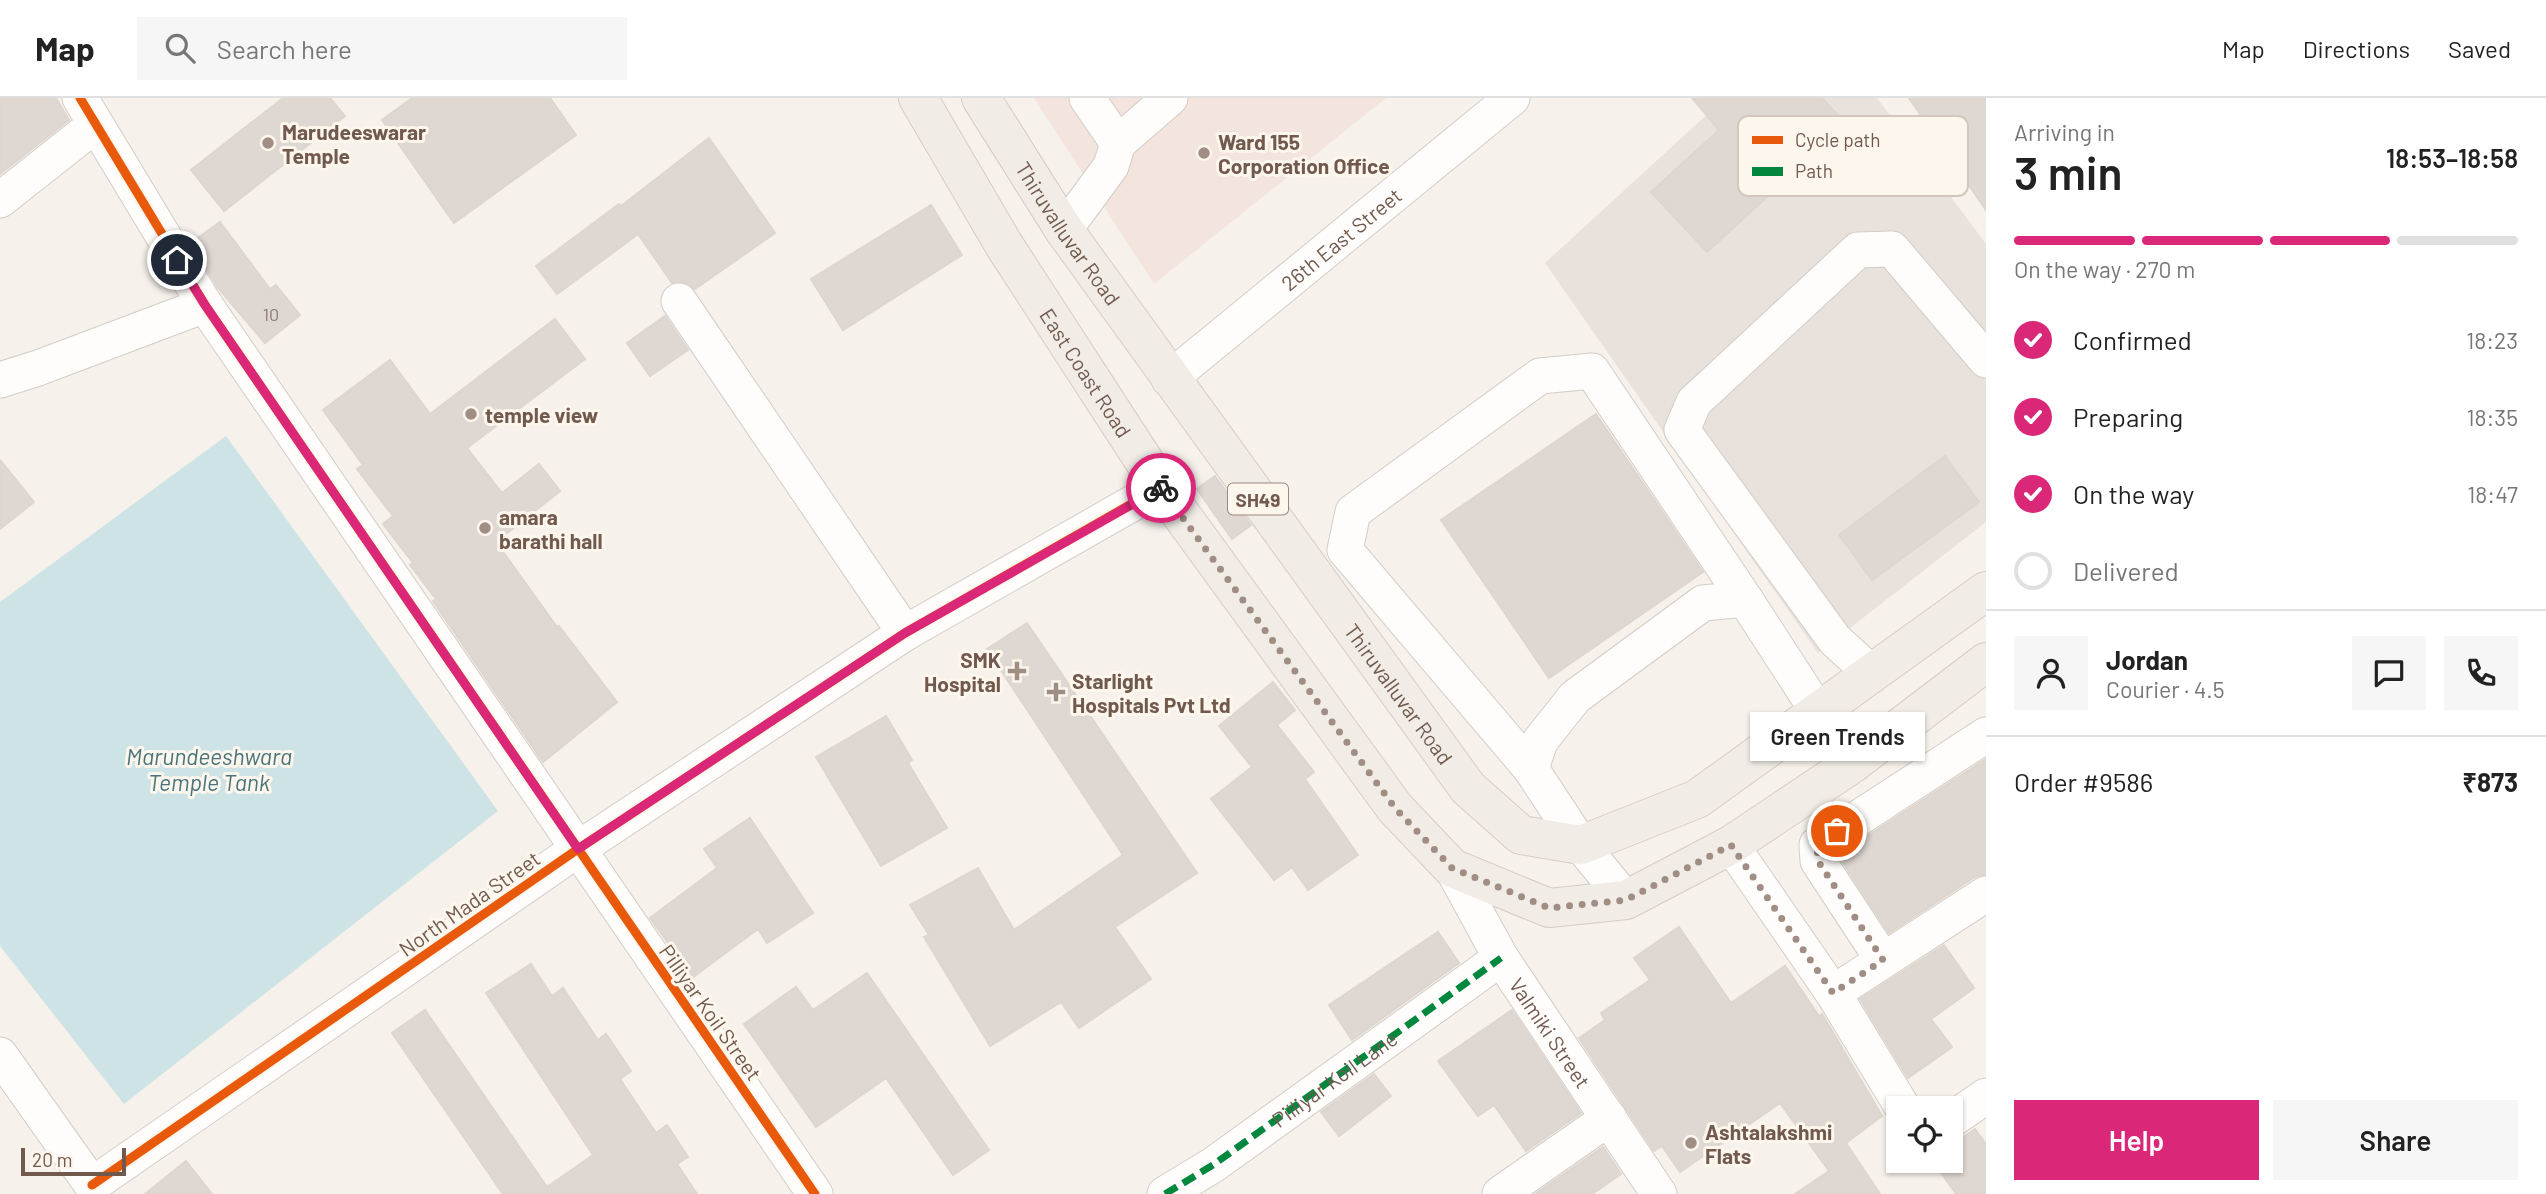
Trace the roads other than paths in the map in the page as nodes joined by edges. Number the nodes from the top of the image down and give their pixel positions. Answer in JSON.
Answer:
{"nodes":[{"id":1,"x":918,"y":98,"type":"edge"},
{"id":2,"x":981,"y":98,"type":"edge"},
{"id":3,"x":1087,"y":98,"type":"edge"},
{"id":4,"x":1170,"y":98,"type":"edge"},
{"id":5,"x":1512,"y":98,"type":"edge"},
{"id":6,"x":87,"y":112,"type":"edge"},
{"id":7,"x":1118,"y":143,"type":"junction"},
{"id":8,"x":0,"y":200,"type":"edge"},
{"id":9,"x":1063,"y":230,"type":"junction"},
{"id":10,"x":679,"y":301,"type":"dead end"},
{"id":11,"x":205,"y":305,"type":"junction"},
{"id":12,"x":1986,"y":360,"type":"edge"},
{"id":13,"x":1169,"y":379,"type":"junction"},
{"id":14,"x":0,"y":380,"type":"edge"},
{"id":15,"x":1161,"y":487,"type":"junction"},
{"id":16,"x":1986,"y":591,"type":"edge"},
{"id":17,"x":1745,"y":599,"type":"junction"},
{"id":18,"x":905,"y":633,"type":"junction"},
{"id":19,"x":1986,"y":662,"type":"edge"},
{"id":20,"x":1871,"y":673,"type":"junction"},
{"id":21,"x":1819,"y":711,"type":"junction"},
{"id":22,"x":1986,"y":735,"type":"edge"},
{"id":23,"x":1852,"y":764,"type":"junction"},
{"id":24,"x":1531,"y":769,"type":"junction"},
{"id":25,"x":1581,"y":845,"type":"junction"},
{"id":26,"x":1731,"y":845,"type":"junction"},
{"id":27,"x":578,"y":849,"type":"junction"},
{"id":28,"x":1452,"y":868,"type":"junction"},
{"id":29,"x":1986,"y":894,"type":"edge"},
{"id":30,"x":1626,"y":900,"type":"junction"},
{"id":31,"x":1501,"y":958,"type":"junction"},
{"id":32,"x":1883,"y":960,"type":"junction"},
{"id":33,"x":1833,"y":993,"type":"junction"},
{"id":34,"x":0,"y":1055,"type":"edge"},
{"id":35,"x":1896,"y":1096,"type":"edge"},
{"id":36,"x":1986,"y":1096,"type":"edge"},
{"id":37,"x":1963,"y":1112,"type":"edge"},
{"id":38,"x":1609,"y":1118,"type":"junction"},
{"id":39,"x":92,"y":1189,"type":"edge"},
{"id":40,"x":815,"y":1194,"type":"edge"},
{"id":41,"x":1165,"y":1194,"type":"edge"},
{"id":42,"x":1500,"y":1194,"type":"edge"},
{"id":43,"x":1659,"y":1194,"type":"edge"}],
"edges":[{"from":1,"to":15,"type":"main road","name":"East Coast Road"},
{"from":2,"to":9,"type":"main road","name":"Thiruvalluvar Road","number":"SH49"},
{"from":3,"to":7,"type":"street"},
{"from":4,"to":7,"type":"street"},
{"from":5,"to":13,"type":"street","name":"26th East Street"},
{"from":6,"to":8,"type":"street"},
{"from":6,"to":11,"type":"street","name":"Pilliyar Koil Street"},
{"from":7,"to":9,"type":"street"},
{"from":9,"to":13,"type":"main road","name":"Thiruvalluvar Road","number":"SH49"},
{"from":10,"to":18,"type":"street"},
{"from":11,"to":14,"type":"street"},
{"from":11,"to":27,"type":"street","name":"Pilliyar Koil Street"},
{"from":12,"to":20,"type":"street"},
{"from":13,"to":25,"type":"main road","name":"Thiruvalluvar Road","number":"SH49"},
{"from":15,"to":18,"type":"street","name":"North Mada Street"},
{"from":15,"to":28,"type":"main road","name":"East Coast Road"},
{"from":16,"to":20,"type":"main road"},
{"from":17,"to":21,"type":"street"},
{"from":17,"to":24,"type":"street"},
{"from":17,"to":24,"type":"street"},
{"from":18,"to":27,"type":"street","name":"North Mada Street"},
{"from":19,"to":23,"type":"main road"},
{"from":20,"to":21,"type":"main road"},
{"from":21,"to":23,"type":"street"},
{"from":21,"to":25,"type":"main road"},
{"from":22,"to":32,"type":"street"},
{"from":23,"to":26,"type":"main road"},
{"from":24,"to":25,"type":"street"},
{"from":25,"to":30,"type":"street"},
{"from":26,"to":30,"type":"main road"},
{"from":26,"to":33,"type":"street"},
{"from":27,"to":39,"type":"street","name":"North Mada Street"},
{"from":27,"to":40,"type":"street","name":"Pilliyar Koil Street"},
{"from":28,"to":30,"type":"main road"},
{"from":28,"to":31,"type":"street","name":"Valmiki Street"},
{"from":29,"to":32,"type":"street"},
{"from":31,"to":38,"type":"street","name":"Valmiki Street"},
{"from":31,"to":41,"type":"street","name":"Pilliyar Koil Lane"},
{"from":32,"to":33,"type":"street"},
{"from":33,"to":35,"type":"street"},
{"from":34,"to":39,"type":"street"},
{"from":36,"to":37,"type":"street"},
{"from":38,"to":42,"type":"street"},
{"from":38,"to":43,"type":"street","name":"Valmiki Street"}]}
